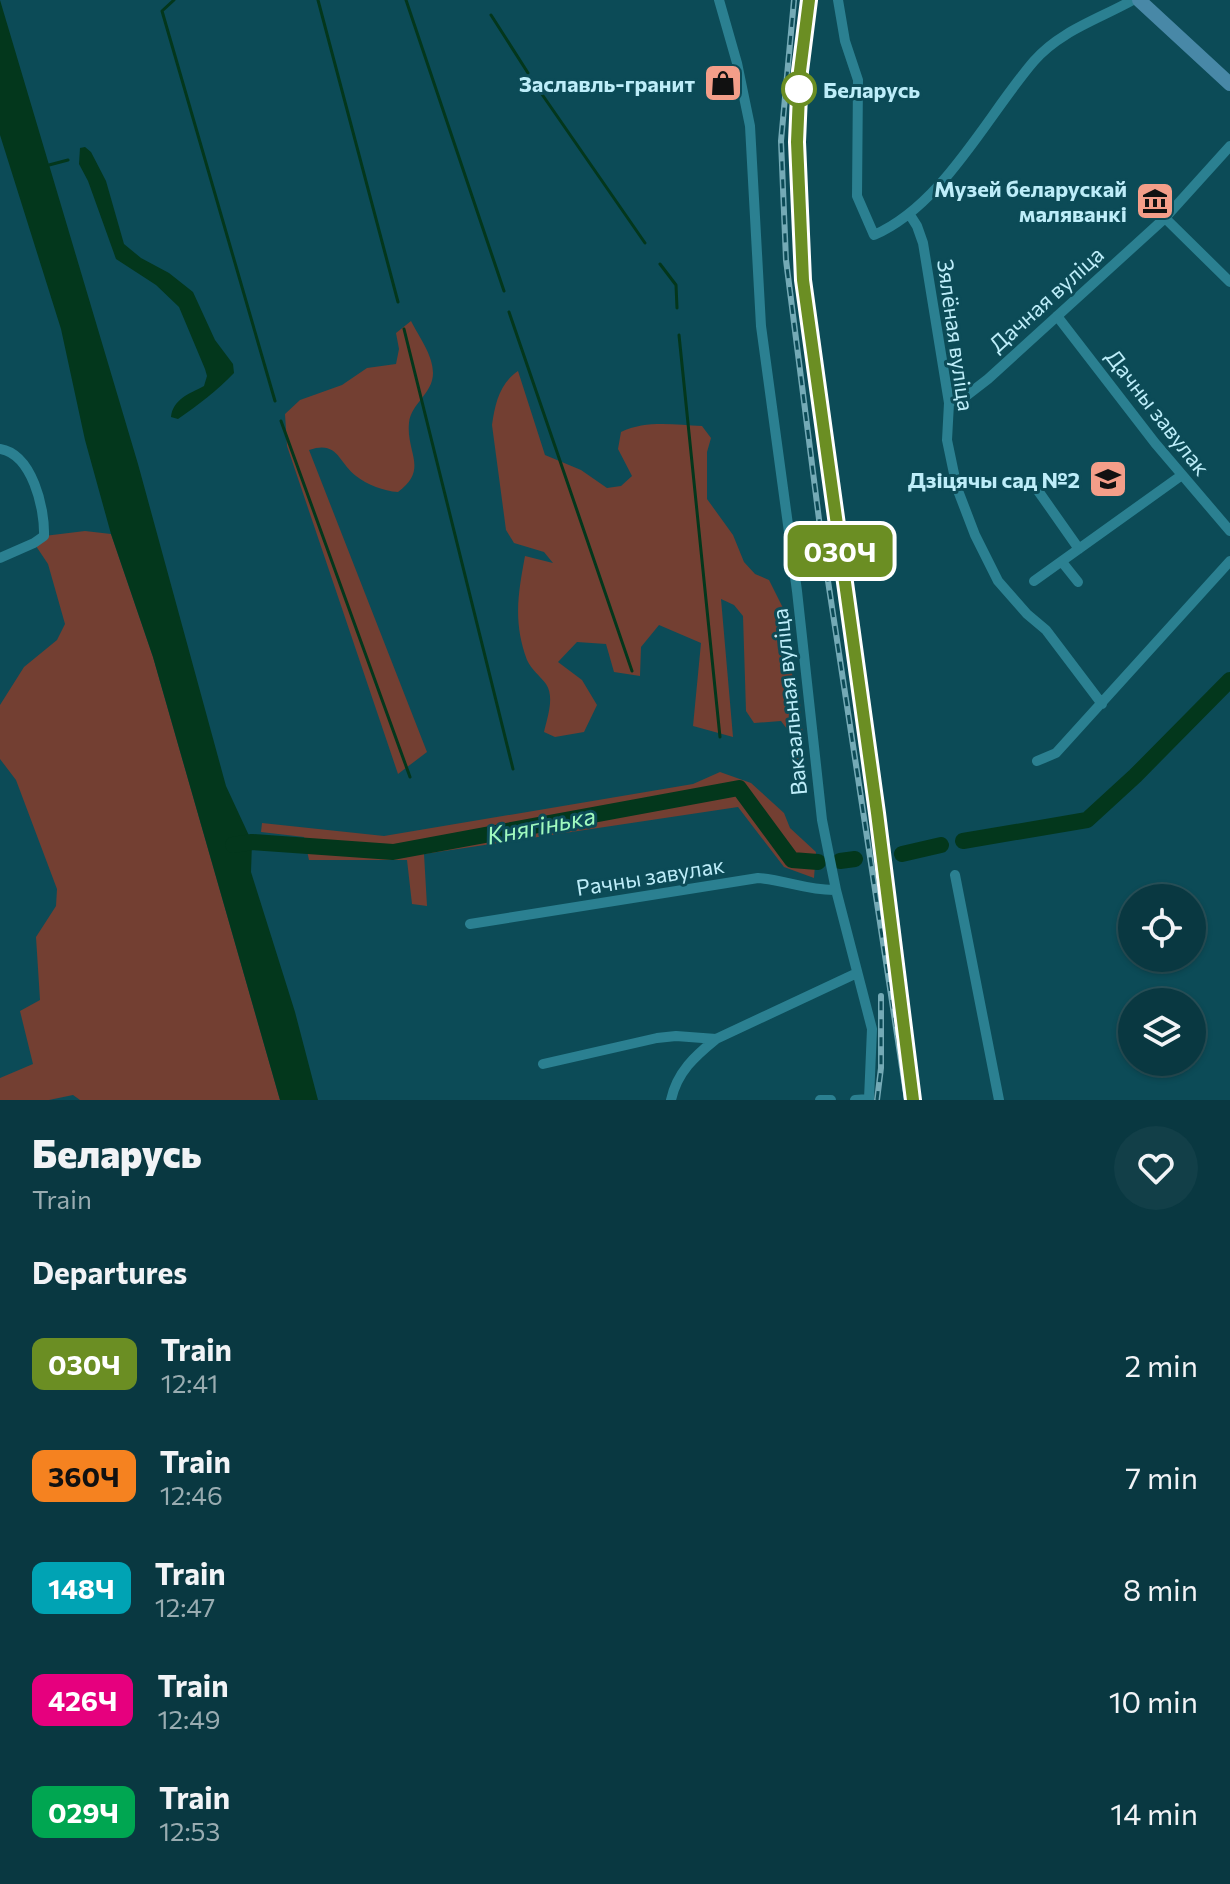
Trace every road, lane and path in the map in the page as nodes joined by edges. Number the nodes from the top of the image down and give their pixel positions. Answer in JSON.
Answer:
{"nodes":[{"id":1,"x":719,"y":0,"type":"edge"},
{"id":2,"x":838,"y":0,"type":"edge"},
{"id":3,"x":1133,"y":0,"type":"edge"},
{"id":4,"x":1139,"y":0,"type":"edge"},
{"id":5,"x":1230,"y":84,"type":"edge"},
{"id":6,"x":1230,"y":146,"type":"edge"},
{"id":7,"x":910,"y":215,"type":"junction"},
{"id":8,"x":1165,"y":218,"type":"junction"},
{"id":9,"x":1230,"y":282,"type":"edge"},
{"id":10,"x":1057,"y":316,"type":"junction"},
{"id":11,"x":949,"y":403,"type":"junction"},
{"id":12,"x":0,"y":449,"type":"edge"},
{"id":13,"x":1182,"y":475,"type":"junction"},
{"id":14,"x":1034,"y":485,"type":"dead end"},
{"id":15,"x":1230,"y":531,"type":"edge"},
{"id":16,"x":1079,"y":549,"type":"junction"},
{"id":17,"x":0,"y":558,"type":"edge"},
{"id":18,"x":1230,"y":561,"type":"edge"},
{"id":19,"x":1062,"y":562,"type":"junction"},
{"id":20,"x":1034,"y":581,"type":"dead end"},
{"id":21,"x":1078,"y":582,"type":"dead end"},
{"id":22,"x":1102,"y":704,"type":"junction"},
{"id":23,"x":1037,"y":761,"type":"dead end"},
{"id":24,"x":955,"y":875,"type":"dead end"},
{"id":25,"x":836,"y":890,"type":"junction"},
{"id":26,"x":470,"y":924,"type":"dead end"},
{"id":27,"x":857,"y":973,"type":"junction"},
{"id":28,"x":716,"y":1039,"type":"junction"},
{"id":29,"x":543,"y":1064,"type":"dead end"},
{"id":30,"x":671,"y":1100,"type":"edge"},
{"id":31,"x":820,"y":1100,"type":"edge"},
{"id":32,"x":831,"y":1100,"type":"edge"},
{"id":33,"x":855,"y":1100,"type":"edge"},
{"id":34,"x":869,"y":1100,"type":"edge"},
{"id":35,"x":999,"y":1100,"type":"edge"}],
"edges":[{"from":1,"to":25,"type":"street","name":"Вакзальная вуліца"},
{"from":2,"to":7,"type":"street"},
{"from":3,"to":7,"type":"street"},
{"from":4,"to":5,"type":"main road"},
{"from":6,"to":8,"type":"street","name":"Дачная вуліца"},
{"from":7,"to":11,"type":"street","name":"Зялёная вуліца"},
{"from":8,"to":9,"type":"street"},
{"from":8,"to":10,"type":"street","name":"Дачная вуліца"},
{"from":10,"to":11,"type":"street","name":"Дачная вуліца"},
{"from":10,"to":13,"type":"street","name":"Дачны завулак"},
{"from":11,"to":22,"type":"street","name":"Зялёная вуліца"},
{"from":12,"to":17,"type":"street"},
{"from":13,"to":15,"type":"street","name":"Дачны завулак"},
{"from":13,"to":16,"type":"street"},
{"from":14,"to":16,"type":"street"},
{"from":16,"to":19,"type":"street"},
{"from":18,"to":22,"type":"street"},
{"from":19,"to":20,"type":"street"},
{"from":19,"to":21,"type":"street"},
{"from":22,"to":23,"type":"street"},
{"from":24,"to":35,"type":"street"},
{"from":25,"to":26,"type":"street","name":"Рачны завулак"},
{"from":25,"to":27,"type":"street","name":"Вакзальная вуліца"},
{"from":27,"to":28,"type":"street"},
{"from":27,"to":34,"type":"street","name":"Вакзальная вуліца"},
{"from":28,"to":29,"type":"street"},
{"from":28,"to":30,"type":"street"},
{"from":31,"to":32,"type":"street"},
{"from":33,"to":34,"type":"street","name":"Вакзальная вуліца"}]}
